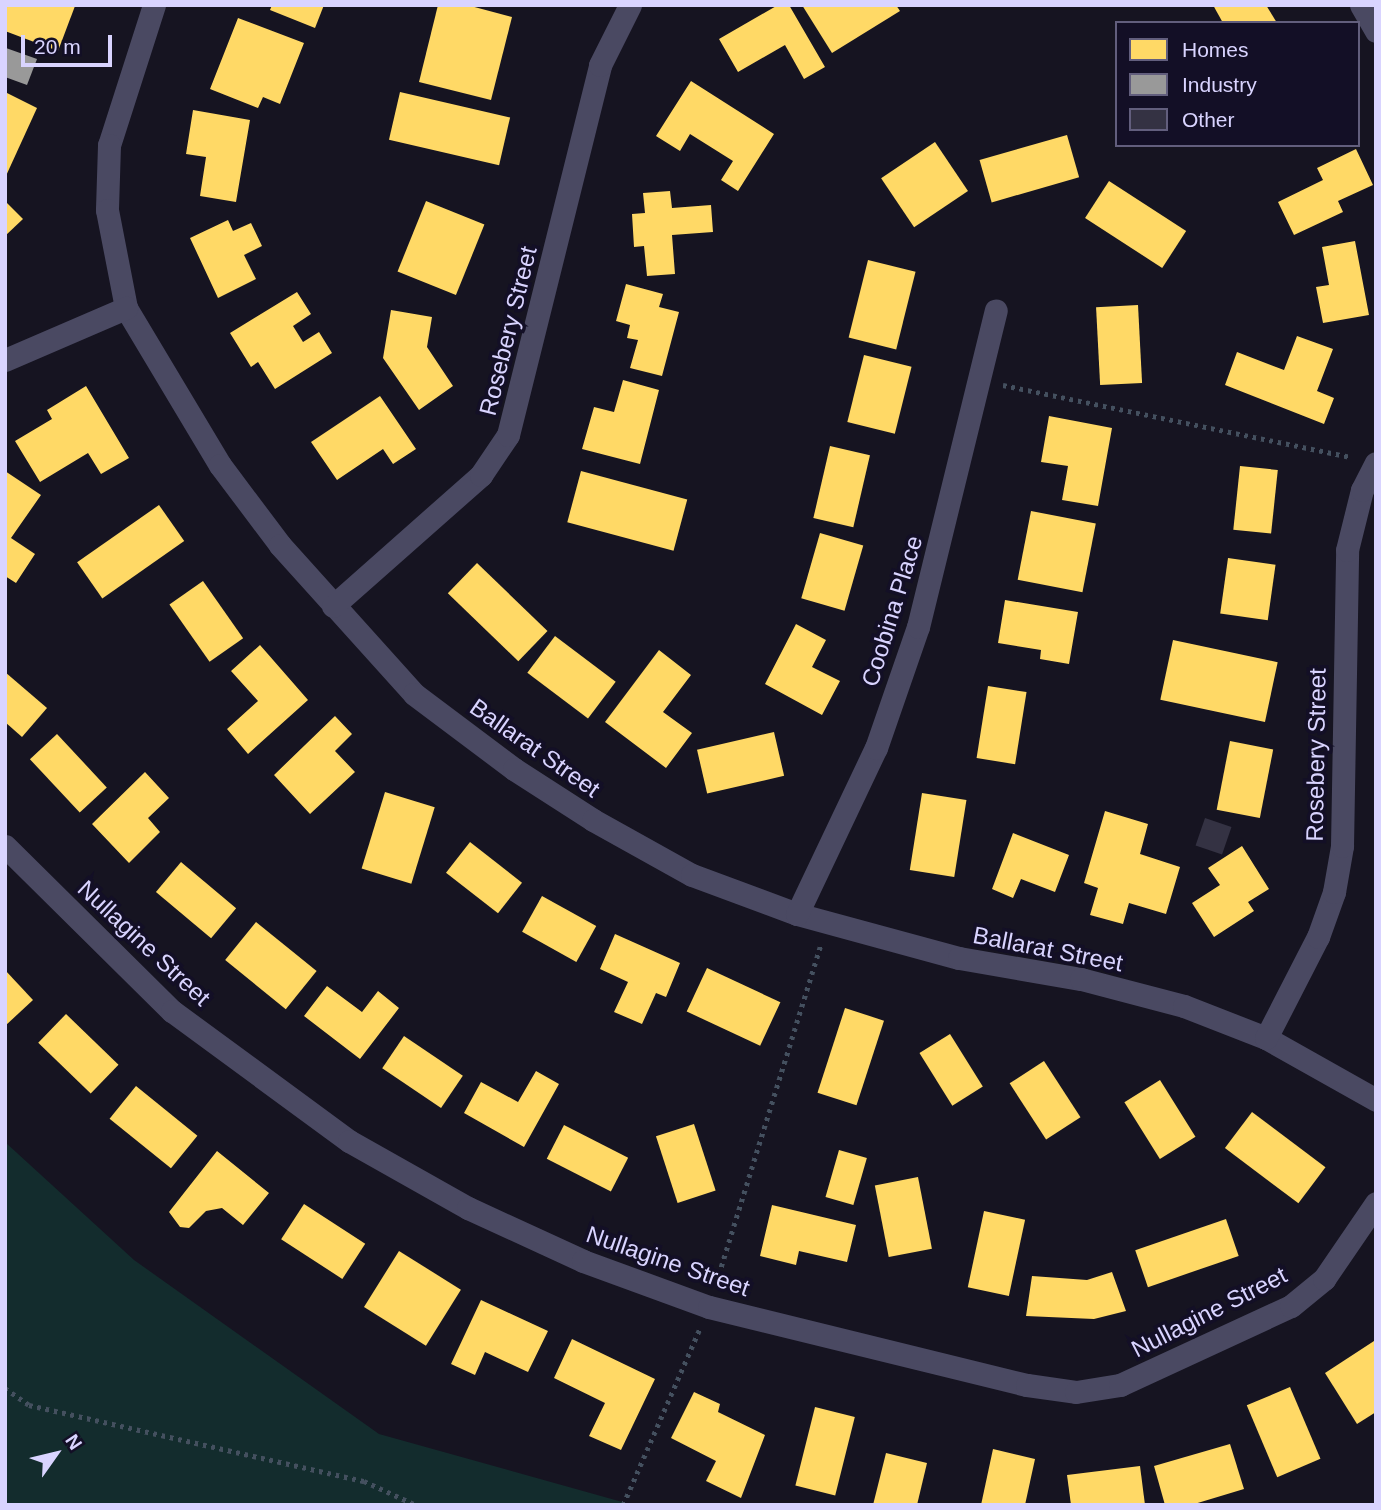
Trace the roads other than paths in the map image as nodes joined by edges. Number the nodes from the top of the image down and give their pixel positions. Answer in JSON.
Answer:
{"nodes":[{"id":1,"x":154,"y":5,"type":"edge"},
{"id":2,"x":630,"y":5,"type":"edge"},
{"id":3,"x":1361,"y":5,"type":"edge"},
{"id":4,"x":1376,"y":31,"type":"edge"},
{"id":5,"x":126,"y":308,"type":"junction"},
{"id":6,"x":996,"y":310,"type":"dead end"},
{"id":7,"x":5,"y":360,"type":"edge"},
{"id":8,"x":1369,"y":461,"type":"edge"},
{"id":9,"x":332,"y":606,"type":"junction"},
{"id":10,"x":5,"y":846,"type":"edge"},
{"id":11,"x":797,"y":914,"type":"junction"},
{"id":12,"x":1266,"y":1038,"type":"junction"},
{"id":13,"x":1376,"y":1100,"type":"edge"},
{"id":14,"x":1376,"y":1203,"type":"edge"}],
"edges":[{"from":1,"to":5,"type":"street","name":"Ballarat Street"},
{"from":2,"to":9,"type":"street","name":"Rosebery Street"},
{"from":3,"to":4,"type":"street"},
{"from":5,"to":7,"type":"street"},
{"from":5,"to":9,"type":"street","name":"Ballarat Street"},
{"from":6,"to":11,"type":"street","name":"Coobina Place"},
{"from":8,"to":12,"type":"street","name":"Rosebery Street"},
{"from":9,"to":11,"type":"street","name":"Ballarat Street"},
{"from":10,"to":14,"type":"street","name":"Nullagine Street"},
{"from":11,"to":12,"type":"street","name":"Ballarat Street"},
{"from":12,"to":13,"type":"street","name":"Ballarat Street"}]}
